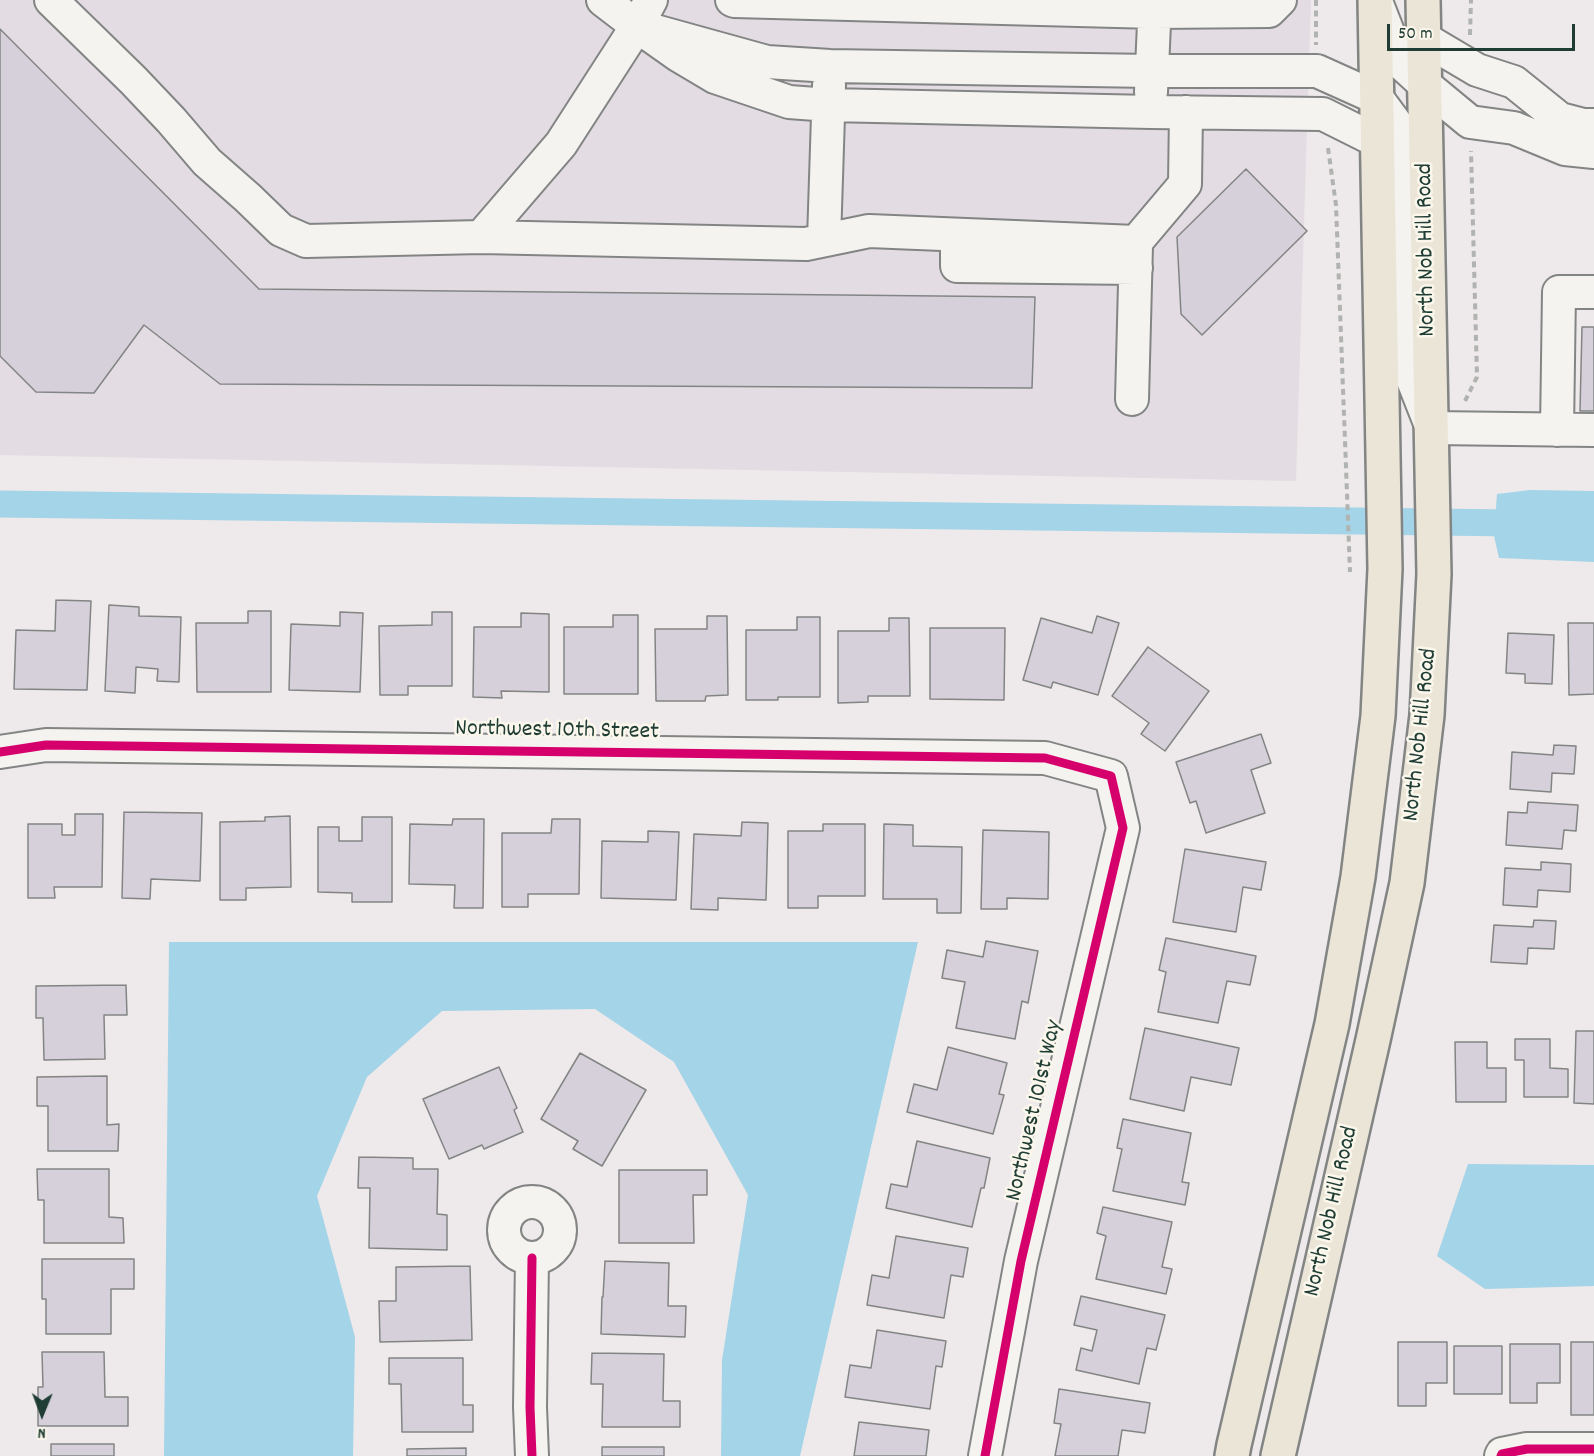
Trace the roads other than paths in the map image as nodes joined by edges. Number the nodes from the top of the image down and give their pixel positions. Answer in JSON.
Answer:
{"nodes":[{"id":1,"x":51,"y":0,"type":"edge"},
{"id":2,"x":603,"y":0,"type":"edge"},
{"id":3,"x":732,"y":0,"type":"edge"},
{"id":4,"x":1375,"y":0,"type":"edge"},
{"id":5,"x":1423,"y":0,"type":"edge"},
{"id":6,"x":1155,"y":6,"type":"edge"},
{"id":7,"x":1275,"y":6,"type":"edge"},
{"id":8,"x":644,"y":13,"type":"edge"},
{"id":9,"x":1423,"y":38,"type":"junction"},
{"id":10,"x":830,"y":66,"type":"junction"},
{"id":11,"x":1152,"y":71,"type":"junction"},
{"id":12,"x":1424,"y":84,"type":"junction"},
{"id":13,"x":1377,"y":98,"type":"junction"},
{"id":14,"x":829,"y":105,"type":"junction"},
{"id":15,"x":1151,"y":112,"type":"junction"},
{"id":16,"x":1186,"y":112,"type":"junction"},
{"id":17,"x":1594,"y":125,"type":"edge"},
{"id":18,"x":1377,"y":141,"type":"junction"},
{"id":19,"x":1594,"y":152,"type":"edge"},
{"id":20,"x":481,"y":237,"type":"junction"},
{"id":21,"x":824,"y":240,"type":"junction"},
{"id":22,"x":1136,"y":255,"type":"junction"},
{"id":23,"x":1594,"y":292,"type":"edge"},
{"id":24,"x":1132,"y":399,"type":"dead end"},
{"id":25,"x":1432,"y":428,"type":"junction"},
{"id":26,"x":1557,"y":430,"type":"junction"},
{"id":27,"x":1594,"y":430,"type":"edge"},
{"id":28,"x":0,"y":752,"type":"edge"},
{"id":29,"x":1111,"y":776,"type":"joint"},
{"id":30,"x":532,"y":1258,"type":"dead end"},
{"id":31,"x":1594,"y":1449,"type":"edge"},
{"id":32,"x":1502,"y":1455,"type":"edge"},
{"id":33,"x":532,"y":1456,"type":"edge"},
{"id":34,"x":985,"y":1456,"type":"edge"},
{"id":35,"x":1232,"y":1456,"type":"edge"},
{"id":36,"x":1278,"y":1456,"type":"edge"}],
"edges":[{"from":1,"to":20,"type":"street"},
{"from":2,"to":8,"type":"street"},
{"from":3,"to":6,"type":"street"},
{"from":4,"to":12,"type":"street"},
{"from":4,"to":13,"type":"main road","name":"North Nob Hill Road"},
{"from":5,"to":9,"type":"main road","name":"North Nob Hill Road"},
{"from":6,"to":7,"type":"street"},
{"from":6,"to":11,"type":"street"},
{"from":8,"to":10,"type":"street"},
{"from":8,"to":14,"type":"street"},
{"from":8,"to":20,"type":"street"},
{"from":9,"to":12,"type":"main road","name":"North Nob Hill Road"},
{"from":9,"to":17,"type":"street"},
{"from":10,"to":11,"type":"street"},
{"from":10,"to":14,"type":"street"},
{"from":11,"to":13,"type":"street"},
{"from":11,"to":15,"type":"street"},
{"from":12,"to":19,"type":"street"},
{"from":12,"to":25,"type":"main road","name":"North Nob Hill Road"},
{"from":13,"to":18,"type":"main road","name":"North Nob Hill Road"},
{"from":13,"to":25,"type":"street"},
{"from":14,"to":15,"type":"street"},
{"from":14,"to":21,"type":"street"},
{"from":15,"to":16,"type":"street"},
{"from":16,"to":18,"type":"street"},
{"from":16,"to":22,"type":"street"},
{"from":18,"to":35,"type":"main road","name":"North Nob Hill Road"},
{"from":20,"to":21,"type":"street"},
{"from":21,"to":22,"type":"street"},
{"from":22,"to":24,"type":"street"},
{"from":23,"to":26,"type":"street"},
{"from":25,"to":26,"type":"street"},
{"from":25,"to":36,"type":"main road","name":"North Nob Hill Road"},
{"from":26,"to":27,"type":"street"},
{"from":28,"to":29,"type":"street","name":"Northwest 10th Street"},
{"from":29,"to":34,"type":"street","name":"Northwest 101st Way"},
{"from":30,"to":33,"type":"street"},
{"from":31,"to":32,"type":"street"}]}
